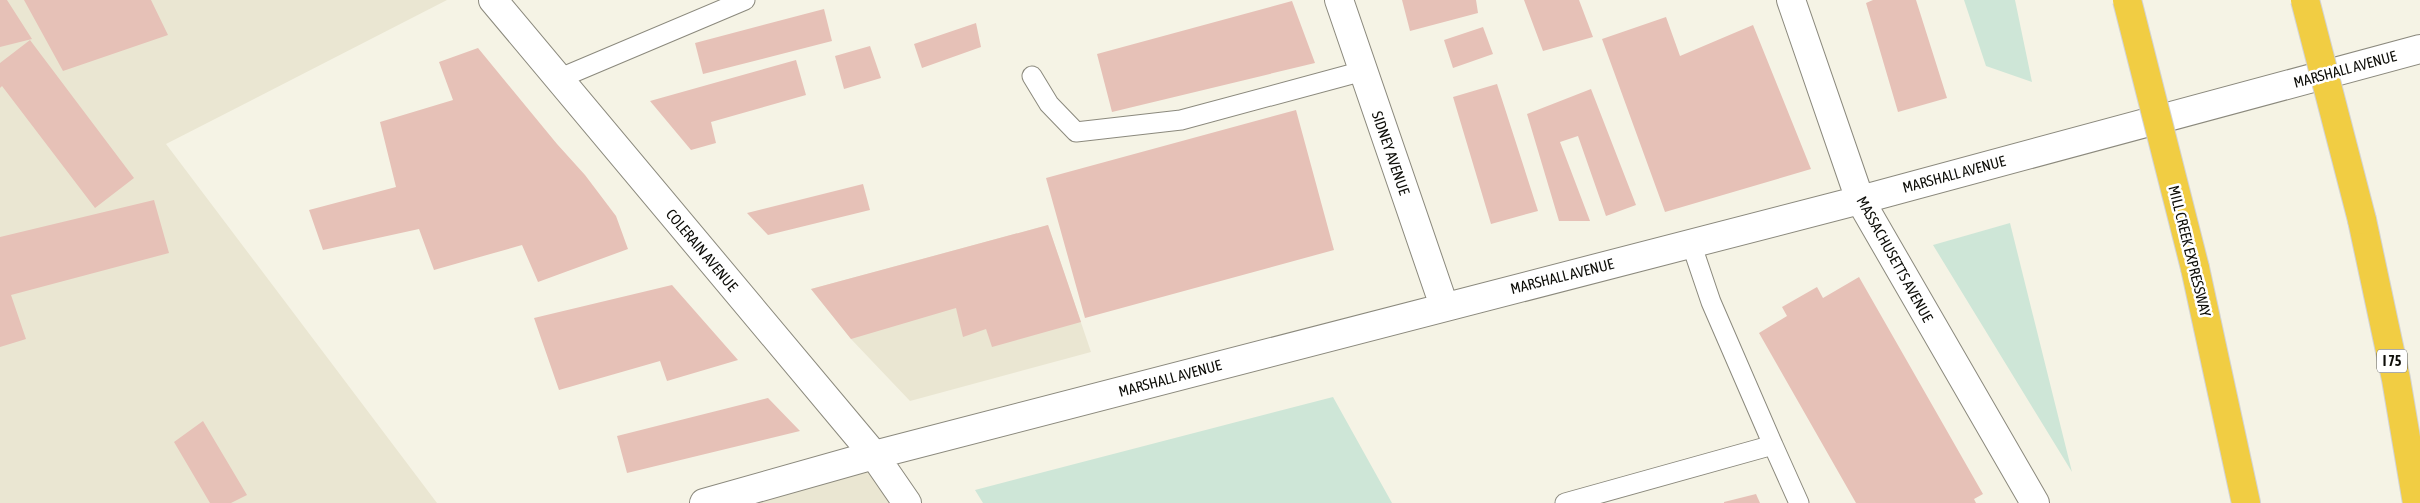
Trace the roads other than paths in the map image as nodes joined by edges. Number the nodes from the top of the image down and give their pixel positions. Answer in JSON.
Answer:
{"nodes":[{"id":1,"x":493,"y":0,"type":"edge"},
{"id":2,"x":746,"y":0,"type":"edge"},
{"id":3,"x":1339,"y":0,"type":"edge"},
{"id":4,"x":1791,"y":0,"type":"edge"},
{"id":5,"x":2127,"y":0,"type":"edge"},
{"id":6,"x":2305,"y":0,"type":"edge"},
{"id":7,"x":2420,"y":49,"type":"edge"},
{"id":8,"x":1363,"y":71,"type":"junction"},
{"id":9,"x":1032,"y":76,"type":"dead end"},
{"id":10,"x":558,"y":79,"type":"junction"},
{"id":11,"x":1860,"y":200,"type":"junction"},
{"id":12,"x":1691,"y":243,"type":"junction"},
{"id":13,"x":1444,"y":306,"type":"junction"},
{"id":14,"x":1772,"y":445,"type":"junction"},
{"id":15,"x":874,"y":455,"type":"junction"},
{"id":16,"x":704,"y":503,"type":"edge"},
{"id":17,"x":907,"y":503,"type":"edge"},
{"id":18,"x":1565,"y":503,"type":"edge"},
{"id":19,"x":1799,"y":503,"type":"edge"},
{"id":20,"x":2035,"y":503,"type":"edge"},
{"id":21,"x":2246,"y":503,"type":"edge"},
{"id":22,"x":2417,"y":503,"type":"edge"}],
"edges":[{"from":1,"to":10,"type":"street","name":"COLERAIN AVENUE"},
{"from":2,"to":10,"type":"lane"},
{"from":3,"to":8,"type":"street","name":"SIDNEY AVENUE"},
{"from":4,"to":11,"type":"street","name":"MASSACHUSETTS AVENUE"},
{"from":5,"to":21,"type":"highway","name":"MILL CREEK EXPRESSWAY","bridge":true},
{"from":6,"to":22,"type":"highway","number":"I 75","bridge":true},
{"from":7,"to":11,"type":"street","name":"MARSHALL AVENUE"},
{"from":8,"to":9,"type":"lane"},
{"from":8,"to":13,"type":"street","name":"SIDNEY AVENUE"},
{"from":10,"to":15,"type":"street","name":"COLERAIN AVENUE"},
{"from":11,"to":12,"type":"street","name":"MARSHALL AVENUE"},
{"from":11,"to":20,"type":"street","name":"MASSACHUSETTS AVENUE"},
{"from":12,"to":13,"type":"street","name":"MARSHALL AVENUE"},
{"from":12,"to":14,"type":"lane"},
{"from":13,"to":15,"type":"street","name":"MARSHALL AVENUE"},
{"from":14,"to":18,"type":"lane"},
{"from":14,"to":19,"type":"lane"},
{"from":15,"to":16,"type":"street","name":"MARSHALL AVENUE"},
{"from":15,"to":17,"type":"street","name":"COLERAIN AVENUE"}]}
